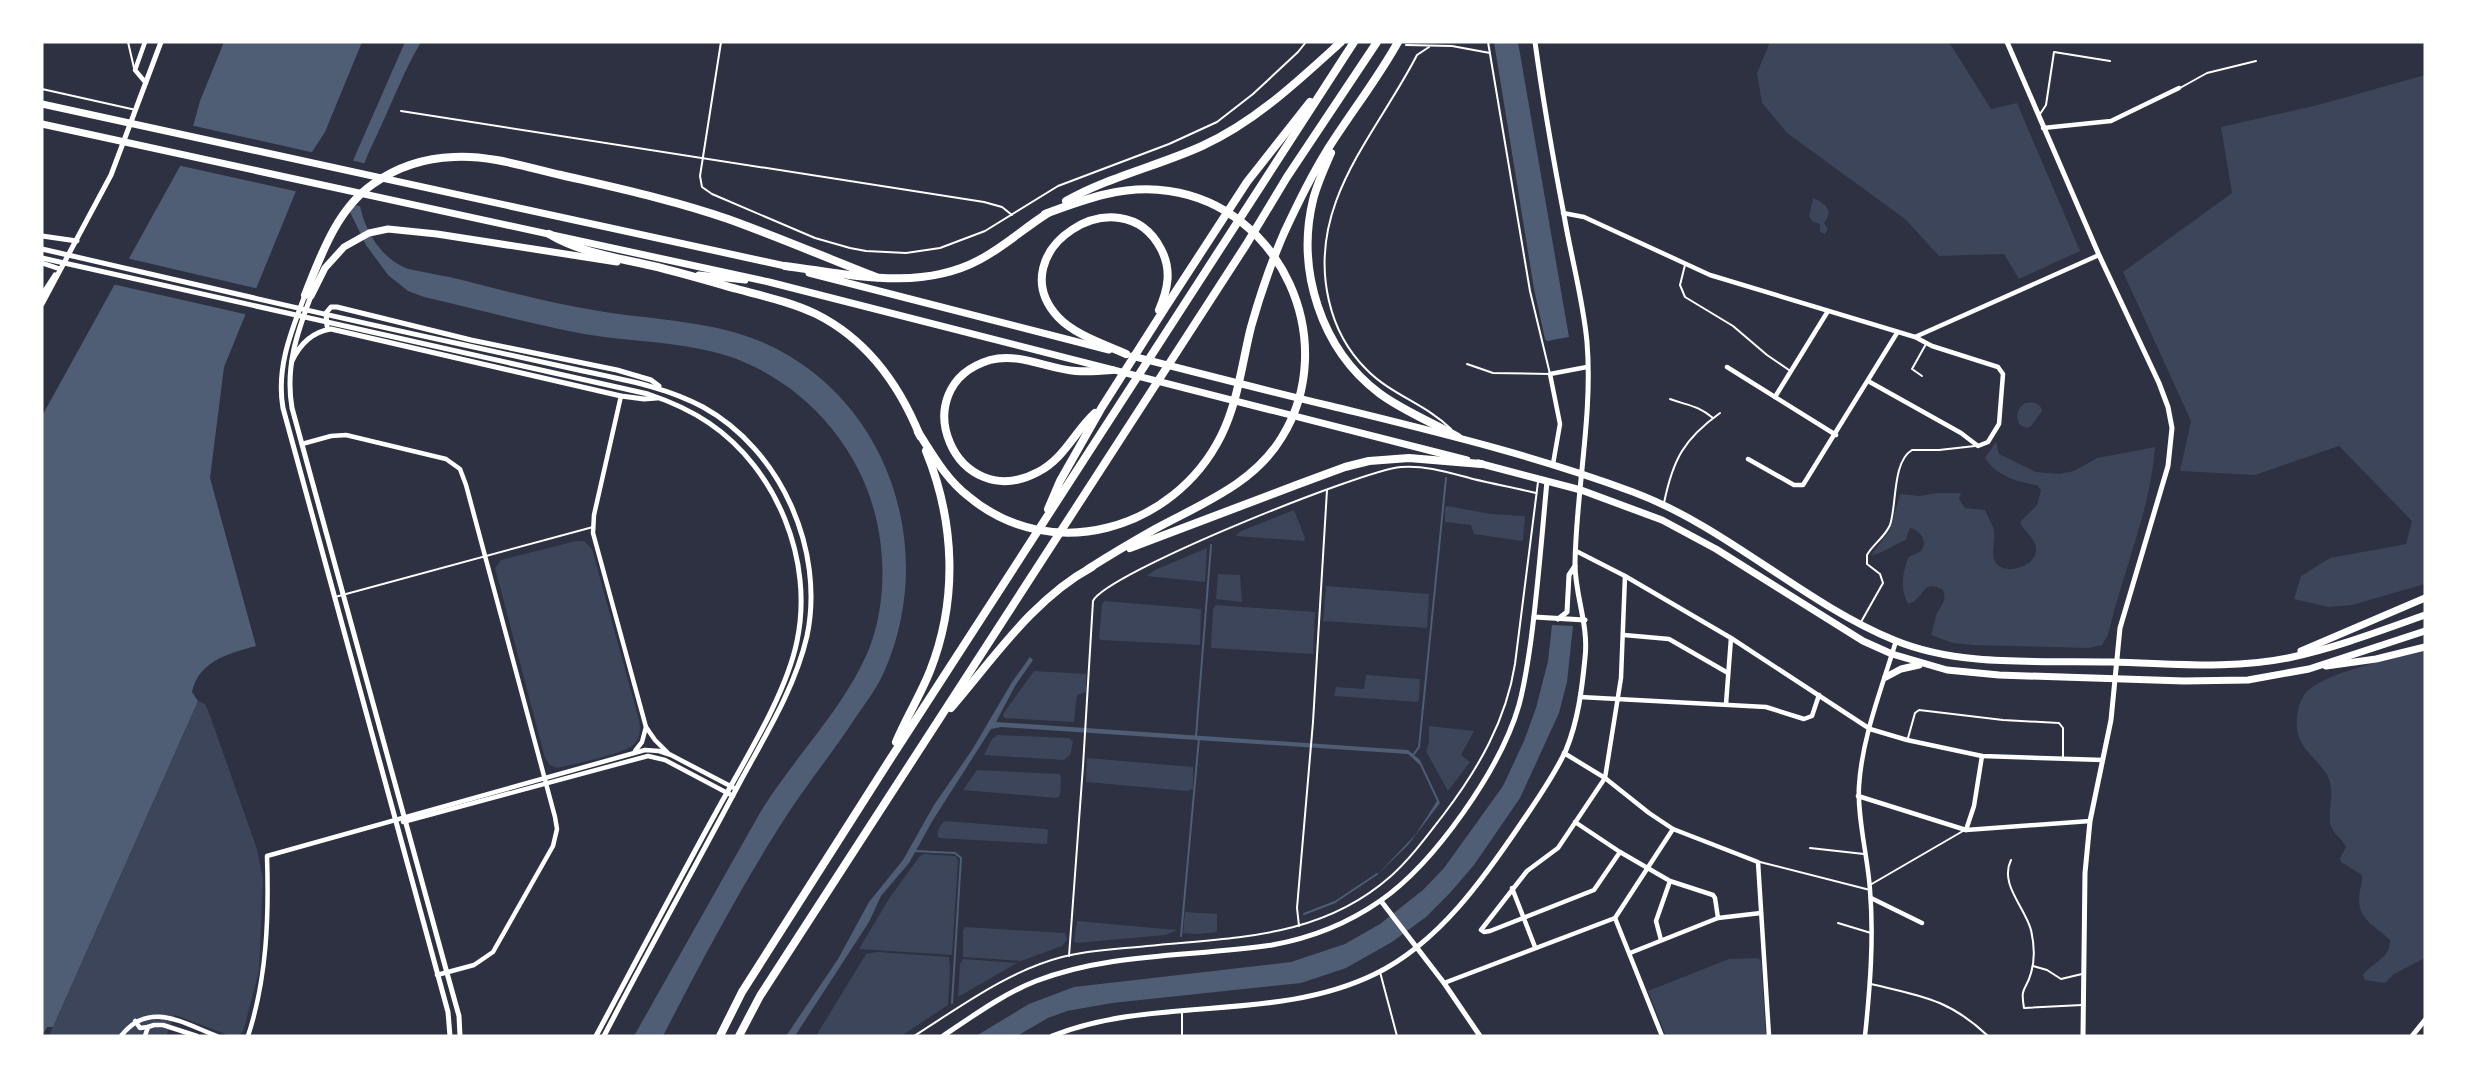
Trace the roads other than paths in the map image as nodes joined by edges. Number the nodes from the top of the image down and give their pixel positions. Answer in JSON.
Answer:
{"nodes":[{"id":1,"x":128,"y":42,"type":"edge"},
{"id":2,"x":144,"y":42,"type":"edge"},
{"id":3,"x":160,"y":42,"type":"edge"},
{"id":4,"x":721,"y":42,"type":"edge"},
{"id":5,"x":1306,"y":42,"type":"edge"},
{"id":6,"x":1341,"y":42,"type":"edge"},
{"id":7,"x":1354,"y":42,"type":"edge"},
{"id":8,"x":1377,"y":42,"type":"edge"},
{"id":9,"x":1488,"y":42,"type":"edge"},
{"id":10,"x":1535,"y":42,"type":"edge"},
{"id":11,"x":2007,"y":42,"type":"edge"},
{"id":12,"x":1402,"y":43,"type":"edge"},
{"id":13,"x":1428,"y":47,"type":"junction"},
{"id":14,"x":1490,"y":53,"type":"junction"},
{"id":15,"x":1344,"y":58,"type":"junction"},
{"id":16,"x":2110,"y":61,"type":"dead end"},
{"id":17,"x":2256,"y":61,"type":"dead end"},
{"id":18,"x":135,"y":70,"type":"junction"},
{"id":19,"x":146,"y":83,"type":"junction"},
{"id":20,"x":2179,"y":88,"type":"joint"},
{"id":21,"x":42,"y":89,"type":"edge"},
{"id":22,"x":42,"y":105,"type":"edge"},
{"id":23,"x":136,"y":110,"type":"junction"},
{"id":24,"x":401,"y":111,"type":"dead end"},
{"id":25,"x":2038,"y":116,"type":"junction"},
{"id":26,"x":42,"y":124,"type":"edge"},
{"id":27,"x":2043,"y":128,"type":"junction"},
{"id":28,"x":1341,"y":131,"type":"junction"},
{"id":29,"x":703,"y":158,"type":"junction"},
{"id":30,"x":1563,"y":213,"type":"junction"},
{"id":31,"x":1045,"y":214,"type":"junction"},
{"id":32,"x":1012,"y":215,"type":"junction"},
{"id":33,"x":549,"y":234,"type":"junction"},
{"id":34,"x":44,"y":236,"type":"edge"},
{"id":35,"x":77,"y":241,"type":"junction"},
{"id":36,"x":42,"y":249,"type":"edge"},
{"id":37,"x":2099,"y":255,"type":"junction"},
{"id":38,"x":42,"y":261,"type":"edge"},
{"id":39,"x":1685,"y":265,"type":"junction"},
{"id":40,"x":785,"y":266,"type":"junction"},
{"id":41,"x":60,"y":269,"type":"junction"},
{"id":42,"x":671,"y":270,"type":"junction"},
{"id":43,"x":876,"y":277,"type":"junction"},
{"id":44,"x":769,"y":282,"type":"junction"},
{"id":45,"x":42,"y":295,"type":"edge"},
{"id":46,"x":308,"y":295,"type":"junction"},
{"id":47,"x":42,"y":304,"type":"edge"},
{"id":48,"x":1163,"y":307,"type":"junction"},
{"id":49,"x":1828,"y":311,"type":"junction"},
{"id":50,"x":338,"y":332,"type":"junction"},
{"id":51,"x":1897,"y":333,"type":"junction"},
{"id":52,"x":1915,"y":337,"type":"junction"},
{"id":53,"x":1926,"y":344,"type":"junction"},
{"id":54,"x":1126,"y":354,"type":"junction"},
{"id":55,"x":1467,"y":364,"type":"dead end"},
{"id":56,"x":290,"y":365,"type":"junction"},
{"id":57,"x":1587,"y":367,"type":"junction"},
{"id":58,"x":1727,"y":367,"type":"dead end"},
{"id":59,"x":1112,"y":370,"type":"junction"},
{"id":60,"x":1791,"y":372,"type":"junction"},
{"id":61,"x":1550,"y":374,"type":"junction"},
{"id":62,"x":1922,"y":376,"type":"dead end"},
{"id":63,"x":1868,"y":381,"type":"junction"},
{"id":64,"x":662,"y":389,"type":"junction"},
{"id":65,"x":621,"y":396,"type":"junction"},
{"id":66,"x":1775,"y":397,"type":"junction"},
{"id":67,"x":660,"y":398,"type":"junction"},
{"id":68,"x":1670,"y":399,"type":"dead end"},
{"id":69,"x":1720,"y":413,"type":"dead end"},
{"id":70,"x":1713,"y":418,"type":"junction"},
{"id":71,"x":1089,"y":423,"type":"junction"},
{"id":72,"x":918,"y":432,"type":"junction"},
{"id":73,"x":1836,"y":435,"type":"junction"},
{"id":74,"x":1460,"y":438,"type":"junction"},
{"id":75,"x":302,"y":444,"type":"junction"},
{"id":76,"x":1978,"y":446,"type":"junction"},
{"id":77,"x":1748,"y":459,"type":"dead end"},
{"id":78,"x":1481,"y":464,"type":"junction"},
{"id":79,"x":1553,"y":464,"type":"junction"},
{"id":80,"x":1583,"y":473,"type":"junction"},
{"id":81,"x":1538,"y":479,"type":"junction"},
{"id":82,"x":1547,"y":481,"type":"junction"},
{"id":83,"x":1327,"y":490,"type":"junction"},
{"id":84,"x":1581,"y":490,"type":"junction"},
{"id":85,"x":1536,"y":493,"type":"junction"},
{"id":86,"x":1664,"y":506,"type":"junction"},
{"id":87,"x":592,"y":527,"type":"junction"},
{"id":88,"x":1040,"y":529,"type":"junction"},
{"id":89,"x":1576,"y":551,"type":"junction"},
{"id":90,"x":485,"y":556,"type":"junction"},
{"id":91,"x":1575,"y":566,"type":"junction"},
{"id":92,"x":1088,"y":569,"type":"junction"},
{"id":93,"x":1625,"y":576,"type":"junction"},
{"id":94,"x":344,"y":594,"type":"junction"},
{"id":95,"x":2425,"y":597,"type":"edge"},
{"id":96,"x":334,"y":598,"type":"junction"},
{"id":97,"x":2425,"y":615,"type":"edge"},
{"id":98,"x":1534,"y":617,"type":"junction"},
{"id":99,"x":1558,"y":619,"type":"junction"},
{"id":100,"x":1585,"y":620,"type":"junction"},
{"id":101,"x":1860,"y":624,"type":"junction"},
{"id":102,"x":2425,"y":631,"type":"edge"},
{"id":103,"x":1624,"y":635,"type":"junction"},
{"id":104,"x":1731,"y":638,"type":"junction"},
{"id":105,"x":1896,"y":641,"type":"junction"},
{"id":106,"x":2425,"y":647,"type":"edge"},
{"id":107,"x":1892,"y":654,"type":"junction"},
{"id":108,"x":2288,"y":658,"type":"junction"},
{"id":109,"x":2116,"y":662,"type":"junction"},
{"id":110,"x":1922,"y":664,"type":"junction"},
{"id":111,"x":2309,"y":669,"type":"junction"},
{"id":112,"x":1728,"y":672,"type":"junction"},
{"id":113,"x":1886,"y":677,"type":"junction"},
{"id":114,"x":2116,"y":677,"type":"junction"},
{"id":115,"x":1819,"y":695,"type":"junction"},
{"id":116,"x":1580,"y":697,"type":"junction"},
{"id":117,"x":1618,"y":699,"type":"junction"},
{"id":118,"x":1726,"y":704,"type":"junction"},
{"id":119,"x":646,"y":727,"type":"junction"},
{"id":120,"x":1870,"y":729,"type":"junction"},
{"id":121,"x":931,"y":730,"type":"junction"},
{"id":122,"x":1907,"y":740,"type":"junction"},
{"id":123,"x":633,"y":752,"type":"junction"},
{"id":124,"x":1564,"y":753,"type":"junction"},
{"id":125,"x":670,"y":755,"type":"junction"},
{"id":126,"x":1982,"y":756,"type":"junction"},
{"id":127,"x":2063,"y":759,"type":"junction"},
{"id":128,"x":2103,"y":760,"type":"junction"},
{"id":129,"x":889,"y":761,"type":"junction"},
{"id":130,"x":544,"y":777,"type":"junction"},
{"id":131,"x":1605,"y":778,"type":"junction"},
{"id":132,"x":546,"y":783,"type":"junction"},
{"id":133,"x":732,"y":791,"type":"junction"},
{"id":134,"x":1858,"y":796,"type":"junction"},
{"id":135,"x":405,"y":819,"type":"junction"},
{"id":136,"x":394,"y":821,"type":"junction"},
{"id":137,"x":2090,"y":821,"type":"junction"},
{"id":138,"x":1575,"y":822,"type":"junction"},
{"id":139,"x":1673,"y":829,"type":"junction"},
{"id":140,"x":1965,"y":830,"type":"junction"},
{"id":141,"x":1810,"y":848,"type":"dead end"},
{"id":142,"x":1620,"y":852,"type":"junction"},
{"id":143,"x":1866,"y":854,"type":"junction"},
{"id":144,"x":2011,"y":860,"type":"dead end"},
{"id":145,"x":1758,"y":862,"type":"junction"},
{"id":146,"x":1646,"y":868,"type":"junction"},
{"id":147,"x":1670,"y":881,"type":"junction"},
{"id":148,"x":1512,"y":888,"type":"junction"},
{"id":149,"x":1870,"y":888,"type":"junction"},
{"id":150,"x":1871,"y":898,"type":"junction"},
{"id":151,"x":1381,"y":901,"type":"junction"},
{"id":152,"x":1761,"y":913,"type":"junction"},
{"id":153,"x":1524,"y":918,"type":"junction"},
{"id":154,"x":1615,"y":918,"type":"junction"},
{"id":155,"x":1718,"y":918,"type":"junction"},
{"id":156,"x":1922,"y":923,"type":"dead end"},
{"id":157,"x":1838,"y":924,"type":"dead end"},
{"id":158,"x":1299,"y":927,"type":"junction"},
{"id":159,"x":1871,"y":933,"type":"junction"},
{"id":160,"x":1661,"y":940,"type":"junction"},
{"id":161,"x":1535,"y":947,"type":"junction"},
{"id":162,"x":1416,"y":948,"type":"junction"},
{"id":163,"x":1629,"y":953,"type":"junction"},
{"id":164,"x":1069,"y":956,"type":"junction"},
{"id":165,"x":2033,"y":966,"type":"junction"},
{"id":166,"x":1380,"y":972,"type":"junction"},
{"id":167,"x":447,"y":973,"type":"junction"},
{"id":168,"x":2082,"y":974,"type":"junction"},
{"id":169,"x":437,"y":975,"type":"junction"},
{"id":170,"x":1444,"y":983,"type":"junction"},
{"id":171,"x":1871,"y":984,"type":"junction"},
{"id":172,"x":2082,"y":1005,"type":"junction"},
{"id":173,"x":1182,"y":1010,"type":"junction"},
{"id":174,"x":165,"y":1017,"type":"junction"},
{"id":175,"x":2425,"y":1020,"type":"edge"},
{"id":176,"x":135,"y":1021,"type":"junction"},
{"id":177,"x":163,"y":1025,"type":"junction"},
{"id":178,"x":148,"y":1028,"type":"junction"},
{"id":179,"x":121,"y":1036,"type":"edge"},
{"id":180,"x":145,"y":1036,"type":"edge"},
{"id":181,"x":197,"y":1036,"type":"edge"},
{"id":182,"x":217,"y":1036,"type":"edge"},
{"id":183,"x":248,"y":1036,"type":"edge"},
{"id":184,"x":450,"y":1036,"type":"edge"},
{"id":185,"x":460,"y":1036,"type":"edge"},
{"id":186,"x":596,"y":1036,"type":"edge"},
{"id":187,"x":604,"y":1036,"type":"edge"},
{"id":188,"x":720,"y":1036,"type":"edge"},
{"id":189,"x":739,"y":1036,"type":"edge"},
{"id":190,"x":914,"y":1036,"type":"edge"},
{"id":191,"x":943,"y":1036,"type":"edge"},
{"id":192,"x":1052,"y":1036,"type":"edge"},
{"id":193,"x":1182,"y":1036,"type":"edge"},
{"id":194,"x":1397,"y":1036,"type":"edge"},
{"id":195,"x":1480,"y":1036,"type":"edge"},
{"id":196,"x":1662,"y":1036,"type":"edge"},
{"id":197,"x":1769,"y":1036,"type":"edge"},
{"id":198,"x":1865,"y":1036,"type":"edge"},
{"id":199,"x":1988,"y":1036,"type":"edge"},
{"id":200,"x":2082,"y":1036,"type":"edge"},
{"id":201,"x":2412,"y":1036,"type":"edge"}],
"edges":[{"from":1,"to":18,"type":"lane"},
{"from":2,"to":18,"type":"street"},
{"from":3,"to":19,"type":"street"},
{"from":4,"to":29,"type":"lane"},
{"from":5,"to":32,"type":"lane"},
{"from":6,"to":31,"type":"highway"},
{"from":7,"to":15,"type":"highway"},
{"from":8,"to":121,"type":"highway"},
{"from":9,"to":14,"type":"lane"},
{"from":10,"to":30,"type":"street"},
{"from":11,"to":25,"type":"street"},
{"from":12,"to":13,"type":"lane"},
{"from":12,"to":28,"type":"highway"},
{"from":13,"to":14,"type":"lane"},
{"from":13,"to":74,"type":"lane"},
{"from":14,"to":61,"type":"lane"},
{"from":15,"to":48,"type":"highway"},
{"from":15,"to":88,"type":"highway"},
{"from":16,"to":25,"type":"lane"},
{"from":17,"to":20,"type":"lane"},
{"from":18,"to":19,"type":"street"},
{"from":19,"to":23,"type":"street"},
{"from":20,"to":27,"type":"street"},
{"from":21,"to":23,"type":"lane"},
{"from":22,"to":40,"type":"main road"},
{"from":23,"to":35,"type":"street"},
{"from":24,"to":29,"type":"lane"},
{"from":25,"to":27,"type":"street"},
{"from":26,"to":33,"type":"main road"},
{"from":27,"to":37,"type":"street"},
{"from":28,"to":72,"type":"highway"},
{"from":28,"to":74,"type":"highway"},
{"from":29,"to":32,"type":"lane"},
{"from":29,"to":32,"type":"lane"},
{"from":30,"to":39,"type":"street"},
{"from":30,"to":57,"type":"street"},
{"from":31,"to":43,"type":"highway"},
{"from":31,"to":92,"type":"highway"},
{"from":33,"to":42,"type":"highway"},
{"from":33,"to":44,"type":"main road"},
{"from":34,"to":35,"type":"street"},
{"from":34,"to":38,"type":"street"},
{"from":35,"to":41,"type":"street"},
{"from":36,"to":64,"type":"street"},
{"from":37,"to":52,"type":"street"},
{"from":37,"to":109,"type":"street"},
{"from":38,"to":41,"type":"street"},
{"from":38,"to":67,"type":"street"},
{"from":39,"to":49,"type":"street"},
{"from":39,"to":60,"type":"lane"},
{"from":40,"to":43,"type":"highway"},
{"from":40,"to":54,"type":"main road"},
{"from":41,"to":45,"type":"street"},
{"from":41,"to":47,"type":"street"},
{"from":42,"to":44,"type":"main road"},
{"from":42,"to":46,"type":"main road"},
{"from":42,"to":72,"type":"highway"},
{"from":43,"to":46,"type":"highway"},
{"from":44,"to":59,"type":"main road"},
{"from":46,"to":56,"type":"street"},
{"from":46,"to":96,"type":"street"},
{"from":48,"to":54,"type":"highway"},
{"from":48,"to":71,"type":"highway"},
{"from":49,"to":51,"type":"street"},
{"from":49,"to":60,"type":"street"},
{"from":50,"to":56,"type":"street"},
{"from":50,"to":64,"type":"street"},
{"from":50,"to":65,"type":"street"},
{"from":51,"to":52,"type":"street"},
{"from":51,"to":63,"type":"street"},
{"from":52,"to":53,"type":"street"},
{"from":53,"to":62,"type":"lane"},
{"from":53,"to":76,"type":"street"},
{"from":54,"to":74,"type":"main road"},
{"from":55,"to":61,"type":"lane"},
{"from":56,"to":75,"type":"street"},
{"from":57,"to":61,"type":"street"},
{"from":57,"to":80,"type":"street"},
{"from":58,"to":66,"type":"street"},
{"from":59,"to":71,"type":"highway"},
{"from":59,"to":78,"type":"main road"},
{"from":60,"to":66,"type":"street"},
{"from":61,"to":79,"type":"street"},
{"from":63,"to":73,"type":"street"},
{"from":63,"to":76,"type":"street"},
{"from":64,"to":133,"type":"street"},
{"from":65,"to":67,"type":"street"},
{"from":65,"to":87,"type":"street"},
{"from":66,"to":73,"type":"street"},
{"from":67,"to":133,"type":"street"},
{"from":68,"to":70,"type":"lane"},
{"from":69,"to":70,"type":"lane"},
{"from":70,"to":86,"type":"lane"},
{"from":71,"to":88,"type":"highway"},
{"from":72,"to":129,"type":"highway"},
{"from":73,"to":77,"type":"street"},
{"from":74,"to":79,"type":"main road"},
{"from":75,"to":90,"type":"street"},
{"from":75,"to":94,"type":"street"},
{"from":76,"to":101,"type":"lane"},
{"from":78,"to":81,"type":"main road"},
{"from":78,"to":92,"type":"highway"},
{"from":79,"to":80,"type":"main road"},
{"from":80,"to":84,"type":"street"},
{"from":80,"to":86,"type":"main road"},
{"from":81,"to":82,"type":"main road"},
{"from":81,"to":85,"type":"lane"},
{"from":82,"to":84,"type":"main road"},
{"from":82,"to":98,"type":"street"},
{"from":83,"to":85,"type":"lane"},
{"from":83,"to":158,"type":"lane"},
{"from":83,"to":164,"type":"lane"},
{"from":84,"to":89,"type":"street"},
{"from":84,"to":107,"type":"main road"},
{"from":85,"to":158,"type":"lane"},
{"from":86,"to":101,"type":"main road"},
{"from":87,"to":90,"type":"lane"},
{"from":87,"to":119,"type":"street"},
{"from":88,"to":129,"type":"highway"},
{"from":89,"to":91,"type":"street"},
{"from":89,"to":93,"type":"street"},
{"from":90,"to":94,"type":"lane"},
{"from":90,"to":130,"type":"street"},
{"from":91,"to":99,"type":"street"},
{"from":91,"to":100,"type":"street"},
{"from":92,"to":121,"type":"highway"},
{"from":93,"to":103,"type":"street"},
{"from":93,"to":104,"type":"street"},
{"from":94,"to":96,"type":"lane"},
{"from":94,"to":135,"type":"street"},
{"from":95,"to":108,"type":"main road"},
{"from":96,"to":136,"type":"street"},
{"from":97,"to":108,"type":"main road"},
{"from":98,"to":99,"type":"street"},
{"from":98,"to":151,"type":"street"},
{"from":99,"to":100,"type":"street"},
{"from":100,"to":116,"type":"street"},
{"from":101,"to":105,"type":"main road"},
{"from":102,"to":111,"type":"main road"},
{"from":103,"to":112,"type":"street"},
{"from":103,"to":117,"type":"street"},
{"from":104,"to":112,"type":"street"},
{"from":104,"to":115,"type":"street"},
{"from":105,"to":107,"type":"street"},
{"from":105,"to":109,"type":"main road"},
{"from":106,"to":111,"type":"main road"},
{"from":107,"to":110,"type":"main road"},
{"from":107,"to":113,"type":"street"},
{"from":108,"to":109,"type":"main road"},
{"from":109,"to":114,"type":"street"},
{"from":110,"to":113,"type":"main road"},
{"from":110,"to":114,"type":"main road"},
{"from":111,"to":114,"type":"main road"},
{"from":112,"to":118,"type":"street"},
{"from":113,"to":120,"type":"street"},
{"from":114,"to":128,"type":"street"},
{"from":115,"to":118,"type":"street"},
{"from":115,"to":120,"type":"street"},
{"from":116,"to":117,"type":"street"},
{"from":116,"to":124,"type":"street"},
{"from":117,"to":118,"type":"street"},
{"from":117,"to":131,"type":"street"},
{"from":119,"to":123,"type":"street"},
{"from":119,"to":125,"type":"street"},
{"from":120,"to":122,"type":"street"},
{"from":120,"to":134,"type":"street"},
{"from":121,"to":189,"type":"highway"},
{"from":122,"to":126,"type":"street"},
{"from":122,"to":127,"type":"lane"},
{"from":123,"to":125,"type":"street"},
{"from":123,"to":130,"type":"street"},
{"from":124,"to":131,"type":"street"},
{"from":124,"to":162,"type":"street"},
{"from":125,"to":133,"type":"street"},
{"from":126,"to":127,"type":"street"},
{"from":126,"to":140,"type":"street"},
{"from":127,"to":128,"type":"street"},
{"from":128,"to":137,"type":"street"},
{"from":129,"to":188,"type":"highway"},
{"from":130,"to":132,"type":"street"},
{"from":130,"to":135,"type":"street"},
{"from":131,"to":138,"type":"street"},
{"from":131,"to":139,"type":"street"},
{"from":132,"to":133,"type":"street"},
{"from":132,"to":135,"type":"street"},
{"from":132,"to":167,"type":"street"},
{"from":133,"to":186,"type":"street"},
{"from":133,"to":187,"type":"street"},
{"from":134,"to":140,"type":"street"},
{"from":134,"to":143,"type":"street"},
{"from":135,"to":136,"type":"street"},
{"from":135,"to":167,"type":"street"},
{"from":136,"to":169,"type":"street"},
{"from":136,"to":183,"type":"street"},
{"from":137,"to":140,"type":"street"},
{"from":137,"to":168,"type":"street"},
{"from":138,"to":142,"type":"street"},
{"from":138,"to":148,"type":"street"},
{"from":139,"to":145,"type":"street"},
{"from":139,"to":146,"type":"street"},
{"from":140,"to":149,"type":"lane"},
{"from":141,"to":143,"type":"lane"},
{"from":142,"to":146,"type":"street"},
{"from":142,"to":153,"type":"street"},
{"from":143,"to":149,"type":"street"},
{"from":144,"to":165,"type":"lane"},
{"from":145,"to":149,"type":"lane"},
{"from":145,"to":152,"type":"street"},
{"from":146,"to":147,"type":"street"},
{"from":146,"to":154,"type":"street"},
{"from":147,"to":155,"type":"street"},
{"from":147,"to":160,"type":"street"},
{"from":148,"to":153,"type":"street"},
{"from":148,"to":153,"type":"street"},
{"from":149,"to":150,"type":"street"},
{"from":150,"to":156,"type":"street"},
{"from":150,"to":159,"type":"street"},
{"from":151,"to":162,"type":"street"},
{"from":151,"to":191,"type":"street"},
{"from":152,"to":155,"type":"street"},
{"from":152,"to":197,"type":"street"},
{"from":153,"to":161,"type":"street"},
{"from":154,"to":161,"type":"street"},
{"from":154,"to":163,"type":"street"},
{"from":155,"to":160,"type":"street"},
{"from":157,"to":159,"type":"lane"},
{"from":158,"to":164,"type":"lane"},
{"from":159,"to":171,"type":"street"},
{"from":160,"to":163,"type":"street"},
{"from":161,"to":170,"type":"street"},
{"from":162,"to":166,"type":"street"},
{"from":162,"to":170,"type":"street"},
{"from":163,"to":196,"type":"street"},
{"from":164,"to":190,"type":"lane"},
{"from":165,"to":168,"type":"lane"},
{"from":165,"to":172,"type":"lane"},
{"from":166,"to":173,"type":"street"},
{"from":166,"to":194,"type":"lane"},
{"from":167,"to":169,"type":"street"},
{"from":167,"to":185,"type":"street"},
{"from":168,"to":172,"type":"street"},
{"from":169,"to":184,"type":"street"},
{"from":170,"to":195,"type":"street"},
{"from":171,"to":198,"type":"street"},
{"from":171,"to":199,"type":"lane"},
{"from":172,"to":200,"type":"street"},
{"from":173,"to":192,"type":"street"},
{"from":173,"to":193,"type":"lane"},
{"from":174,"to":176,"type":"street"},
{"from":174,"to":177,"type":"street"},
{"from":174,"to":182,"type":"street"},
{"from":175,"to":201,"type":"street"},
{"from":176,"to":178,"type":"street"},
{"from":176,"to":179,"type":"street"},
{"from":177,"to":178,"type":"street"},
{"from":177,"to":181,"type":"street"},
{"from":178,"to":180,"type":"street"}]}
